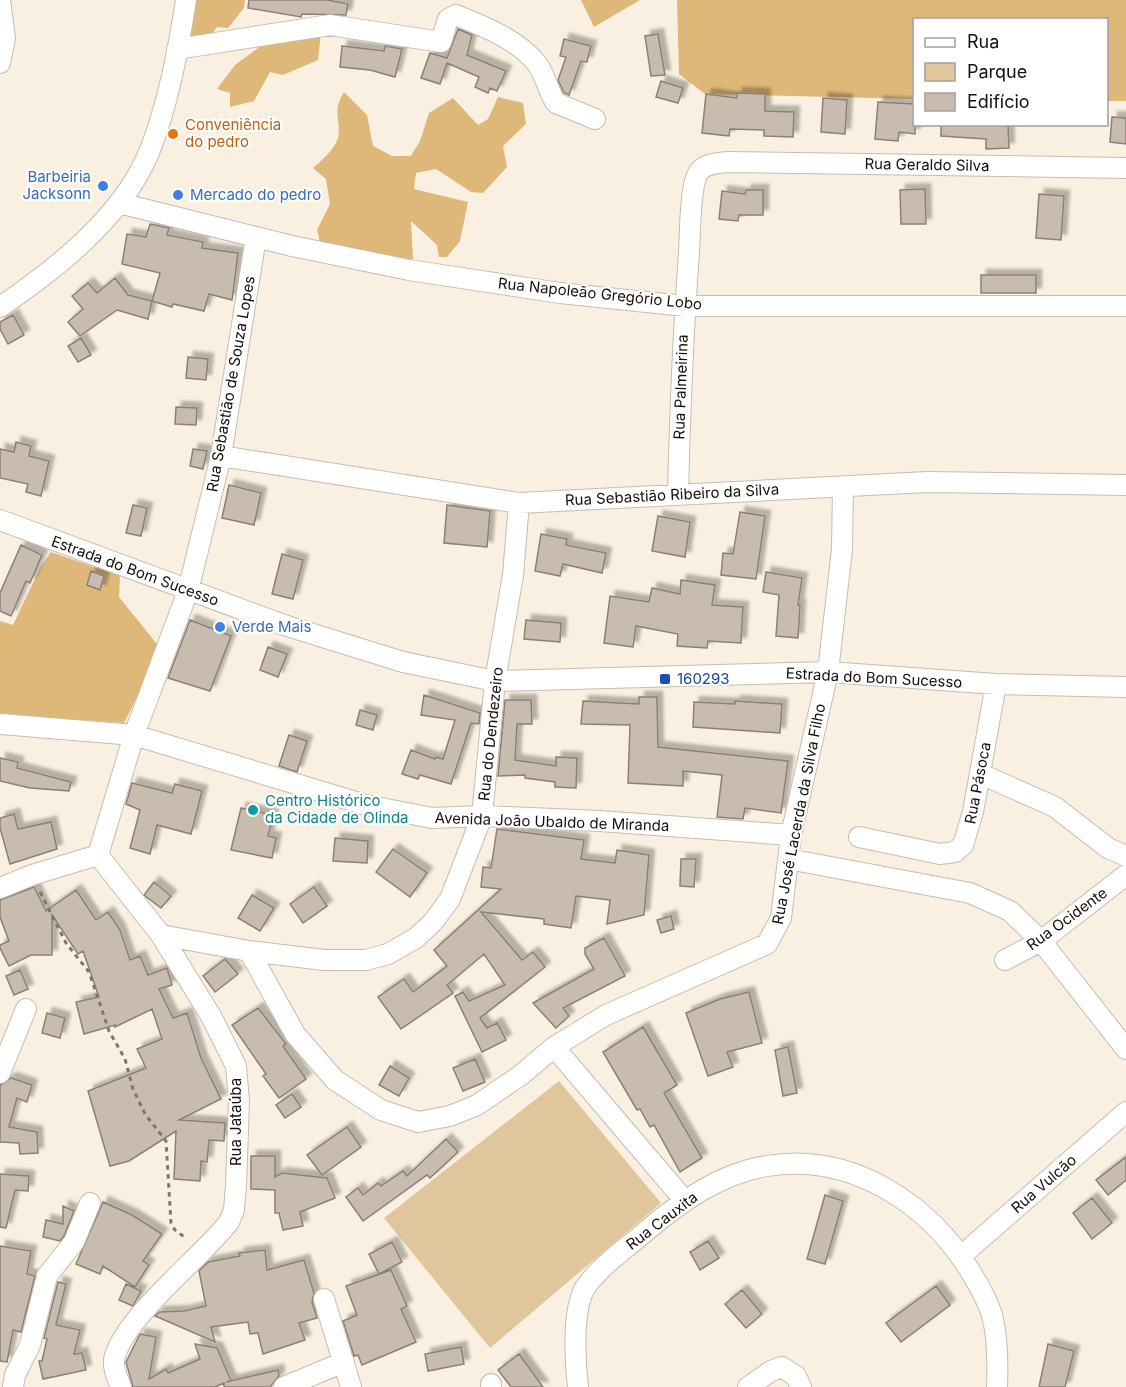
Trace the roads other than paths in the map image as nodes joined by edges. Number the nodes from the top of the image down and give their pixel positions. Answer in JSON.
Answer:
{"nodes":[{"id":1,"x":0,"y":0,"type":"edge"},
{"id":2,"x":186,"y":0,"type":"edge"},
{"id":3,"x":177,"y":48,"type":"junction"},
{"id":4,"x":0,"y":63,"type":"edge"},
{"id":5,"x":595,"y":119,"type":"dead end"},
{"id":6,"x":729,"y":162,"type":"joint"},
{"id":7,"x":1126,"y":168,"type":"edge"},
{"id":8,"x":119,"y":203,"type":"junction"},
{"id":9,"x":256,"y":237,"type":"junction"},
{"id":10,"x":0,"y":306,"type":"edge"},
{"id":11,"x":685,"y":306,"type":"junction"},
{"id":12,"x":1126,"y":306,"type":"edge"},
{"id":13,"x":221,"y":456,"type":"junction"},
{"id":14,"x":1126,"y":486,"type":"edge"},
{"id":15,"x":843,"y":488,"type":"junction"},
{"id":16,"x":678,"y":493,"type":"junction"},
{"id":17,"x":519,"y":502,"type":"junction"},
{"id":18,"x":0,"y":520,"type":"edge"},
{"id":19,"x":188,"y":591,"type":"junction"},
{"id":20,"x":828,"y":672,"type":"junction"},
{"id":21,"x":495,"y":681,"type":"junction"},
{"id":22,"x":996,"y":684,"type":"junction"},
{"id":23,"x":1125,"y":688,"type":"edge"},
{"id":24,"x":0,"y":724,"type":"edge"},
{"id":25,"x":134,"y":735,"type":"junction"},
{"id":26,"x":981,"y":774,"type":"junction"},
{"id":27,"x":482,"y":816,"type":"junction"},
{"id":28,"x":791,"y":835,"type":"junction"},
{"id":29,"x":859,"y":837,"type":"dead end"},
{"id":30,"x":98,"y":855,"type":"junction"},
{"id":31,"x":1126,"y":856,"type":"edge"},
{"id":32,"x":788,"y":859,"type":"junction"},
{"id":33,"x":1126,"y":875,"type":"edge"},
{"id":34,"x":0,"y":888,"type":"edge"},
{"id":35,"x":161,"y":935,"type":"junction"},
{"id":36,"x":1041,"y":941,"type":"junction"},
{"id":37,"x":249,"y":951,"type":"junction"},
{"id":38,"x":1005,"y":960,"type":"dead end"},
{"id":39,"x":26,"y":1010,"type":"dead end"},
{"id":40,"x":554,"y":1047,"type":"junction"},
{"id":41,"x":1126,"y":1049,"type":"edge"},
{"id":42,"x":0,"y":1073,"type":"edge"},
{"id":43,"x":1126,"y":1112,"type":"edge"},
{"id":44,"x":685,"y":1201,"type":"junction"},
{"id":45,"x":90,"y":1203,"type":"dead end"},
{"id":46,"x":961,"y":1256,"type":"junction"},
{"id":47,"x":324,"y":1299,"type":"dead end"},
{"id":48,"x":344,"y":1362,"type":"junction"},
{"id":49,"x":13,"y":1387,"type":"edge"},
{"id":50,"x":121,"y":1387,"type":"edge"},
{"id":51,"x":284,"y":1387,"type":"edge"},
{"id":52,"x":351,"y":1387,"type":"edge"},
{"id":53,"x":578,"y":1387,"type":"edge"},
{"id":54,"x":748,"y":1387,"type":"edge"},
{"id":55,"x":801,"y":1387,"type":"edge"},
{"id":56,"x":997,"y":1387,"type":"edge"}],
"edges":[{"from":1,"to":4,"type":"street"},
{"from":2,"to":3,"type":"street"},
{"from":3,"to":5,"type":"street"},
{"from":3,"to":8,"type":"street"},
{"from":6,"to":7,"type":"street","name":"Rua Geraldo Silva"},
{"from":6,"to":11,"type":"street","name":"Rua Palmeirina"},
{"from":8,"to":9,"type":"street","name":"Rua Napoleão Gregório Lobo"},
{"from":8,"to":10,"type":"street"},
{"from":9,"to":11,"type":"street","name":"Rua Napoleão Gregório Lobo"},
{"from":9,"to":13,"type":"street","name":"Rua Sebastião de Souza Lopes"},
{"from":11,"to":12,"type":"street","name":"Rua Napoleão Gregório Lobo"},
{"from":11,"to":16,"type":"street","name":"Rua Palmeirina"},
{"from":13,"to":17,"type":"street","name":"Rua Sebastião Ribeiro da Silva"},
{"from":13,"to":19,"type":"street","name":"Rua Sebastião de Souza Lopes"},
{"from":14,"to":15,"type":"street","name":"Rua Sebastião Ribeiro da Silva"},
{"from":15,"to":16,"type":"street","name":"Rua Sebastião Ribeiro da Silva"},
{"from":15,"to":20,"type":"street","name":"Rua José Lacerda da Silva Filho"},
{"from":16,"to":17,"type":"street","name":"Rua Sebastião Ribeiro da Silva"},
{"from":17,"to":21,"type":"street","name":"Rua do Dendezeiro"},
{"from":18,"to":19,"type":"street","name":"Estrada do Bom Sucesso"},
{"from":19,"to":21,"type":"street","name":"Estrada do Bom Sucesso"},
{"from":19,"to":25,"type":"street","name":"Rua Sebastião de Souza Lopes"},
{"from":20,"to":21,"type":"street","name":"Estrada do Bom Sucesso"},
{"from":20,"to":22,"type":"street","name":"Estrada do Bom Sucesso"},
{"from":20,"to":28,"type":"street","name":"Rua José Lacerda da Silva Filho"},
{"from":21,"to":27,"type":"street","name":"Rua do Dendezeiro"},
{"from":22,"to":23,"type":"street","name":"Estrada do Bom Sucesso"},
{"from":22,"to":26,"type":"street","name":"Rua Pásoca"},
{"from":24,"to":25,"type":"street","name":"Avenida João Ubaldo de Miranda"},
{"from":25,"to":27,"type":"street","name":"Avenida João Ubaldo de Miranda"},
{"from":25,"to":30,"type":"street","name":"Rua Sebastião de Souza Lopes"},
{"from":26,"to":29,"type":"street","name":"Rua Pásoca"},
{"from":26,"to":31,"type":"street"},
{"from":27,"to":28,"type":"street","name":"Avenida João Ubaldo de Miranda"},
{"from":27,"to":37,"type":"street","name":"Rua do Dendezeiro"},
{"from":28,"to":32,"type":"street","name":"Rua José Lacerda da Silva Filho"},
{"from":30,"to":34,"type":"street"},
{"from":30,"to":35,"type":"street","name":"Rua Jataúba"},
{"from":32,"to":36,"type":"street"},
{"from":32,"to":40,"type":"street","name":"Rua José Lacerda da Silva Filho"},
{"from":33,"to":36,"type":"street","name":"Rua Ocidente"},
{"from":35,"to":37,"type":"street","name":"Rua do Dendezeiro"},
{"from":35,"to":50,"type":"street","name":"Rua Jataúba"},
{"from":36,"to":38,"type":"street","name":"Rua Ocidente"},
{"from":36,"to":41,"type":"street"},
{"from":37,"to":40,"type":"street"},
{"from":39,"to":42,"type":"street"},
{"from":40,"to":44,"type":"street"},
{"from":43,"to":46,"type":"street","name":"Rua Vulcão"},
{"from":44,"to":46,"type":"street","name":"Rua Cauxita"},
{"from":44,"to":53,"type":"street","name":"Rua Cauxita"},
{"from":45,"to":49,"type":"street"},
{"from":46,"to":56,"type":"street","name":"Rua Cauxita"},
{"from":47,"to":48,"type":"street"},
{"from":48,"to":51,"type":"street"},
{"from":48,"to":52,"type":"street"},
{"from":54,"to":55,"type":"street"}]}
